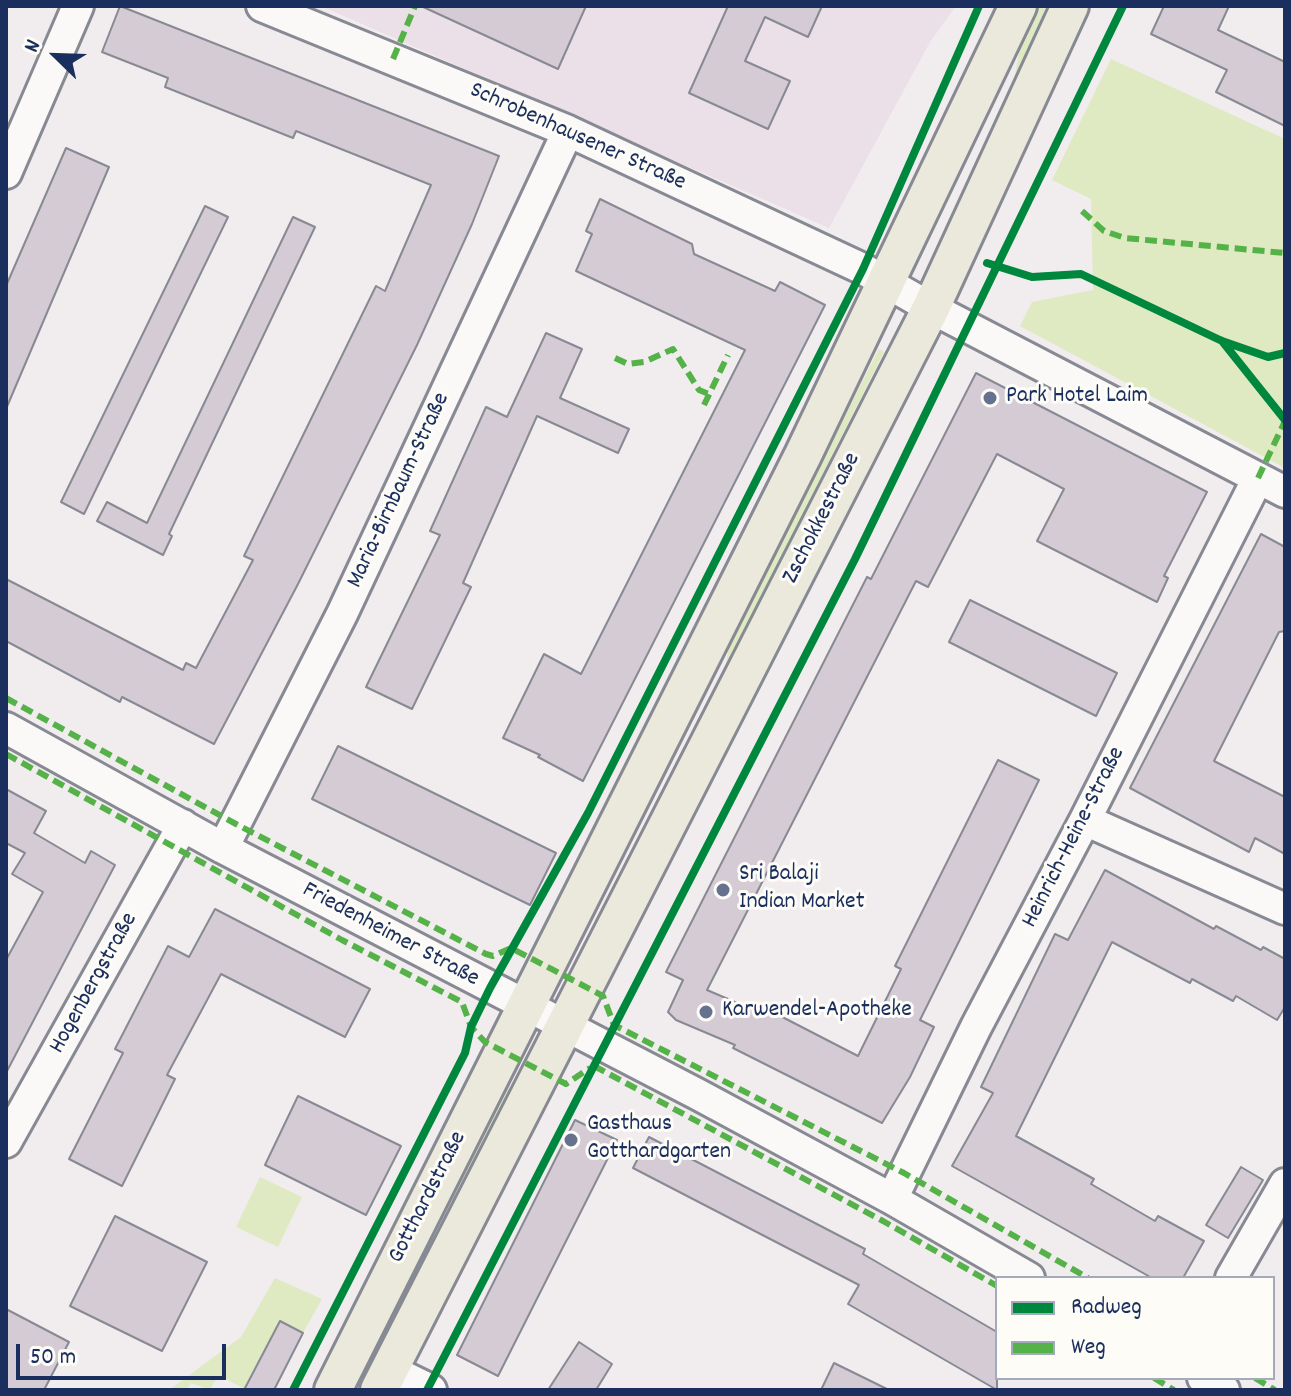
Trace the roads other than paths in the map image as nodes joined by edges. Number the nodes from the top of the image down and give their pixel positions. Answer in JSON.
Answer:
{"nodes":[{"id":1,"x":78,"y":6,"type":"edge"},
{"id":2,"x":262,"y":6,"type":"edge"},
{"id":3,"x":1018,"y":6,"type":"edge"},
{"id":4,"x":1070,"y":6,"type":"edge"},
{"id":5,"x":568,"y":131,"type":"junction"},
{"id":6,"x":6,"y":173,"type":"edge"},
{"id":7,"x":886,"y":282,"type":"junction"},
{"id":8,"x":931,"y":308,"type":"junction"},
{"id":9,"x":1258,"y":478,"type":"junction"},
{"id":10,"x":1285,"y":492,"type":"edge"},
{"id":11,"x":6,"y":728,"type":"edge"},
{"id":12,"x":1085,"y":820,"type":"junction"},
{"id":13,"x":183,"y":825,"type":"junction"},
{"id":14,"x":223,"y":848,"type":"junction"},
{"id":15,"x":1285,"y":909,"type":"edge"},
{"id":16,"x":526,"y":1006,"type":"junction"},
{"id":17,"x":564,"y":1026,"type":"junction"},
{"id":18,"x":6,"y":1142,"type":"edge"},
{"id":19,"x":1285,"y":1184,"type":"edge"},
{"id":20,"x":892,"y":1199,"type":"junction"},
{"id":21,"x":1026,"y":1276,"type":"edge"},
{"id":22,"x":1232,"y":1276,"type":"edge"},
{"id":23,"x":384,"y":1380,"type":"edge"},
{"id":24,"x":1206,"y":1380,"type":"edge"},
{"id":25,"x":333,"y":1390,"type":"edge"},
{"id":26,"x":431,"y":1390,"type":"edge"},
{"id":27,"x":1224,"y":1390,"type":"edge"}],
"edges":[{"from":1,"to":6,"type":"street"},
{"from":2,"to":5,"type":"street","name":"Schrobenhausener Straße"},
{"from":3,"to":7,"type":"main road","name":"Zschokkestraße"},
{"from":4,"to":8,"type":"main road","name":"Zschokkestraße"},
{"from":5,"to":7,"type":"street","name":"Schrobenhausener Straße"},
{"from":5,"to":14,"type":"street","name":"Maria-Birnbaum-Straße"},
{"from":7,"to":8,"type":"street","name":"Schrobenhausener Straße"},
{"from":7,"to":16,"type":"main road","name":"Zschokkestraße"},
{"from":8,"to":9,"type":"street","name":"Schrobenhausener Straße"},
{"from":8,"to":17,"type":"main road","name":"Zschokkestraße"},
{"from":9,"to":10,"type":"street","name":"Schrobenhausener Straße"},
{"from":9,"to":12,"type":"street","name":"Heinrich-Heine-Straße"},
{"from":11,"to":13,"type":"street","name":"Friedenheimer Straße"},
{"from":12,"to":15,"type":"street"},
{"from":12,"to":20,"type":"street","name":"Heinrich-Heine-Straße"},
{"from":13,"to":14,"type":"street","name":"Friedenheimer Straße"},
{"from":13,"to":18,"type":"street","name":"Hogenbergstraße"},
{"from":14,"to":16,"type":"street","name":"Friedenheimer Straße"},
{"from":16,"to":17,"type":"street","name":"Friedenheimer Straße"},
{"from":16,"to":25,"type":"main road","name":"Gotthardstraße"},
{"from":17,"to":20,"type":"street","name":"Friedenheimer Straße"},
{"from":17,"to":23,"type":"main road","name":"Gotthardstraße"},
{"from":19,"to":22,"type":"street"},
{"from":20,"to":21,"type":"street","name":"Friedenheimer Straße"},
{"from":23,"to":26,"type":"street"},
{"from":24,"to":27,"type":"street"}]}
